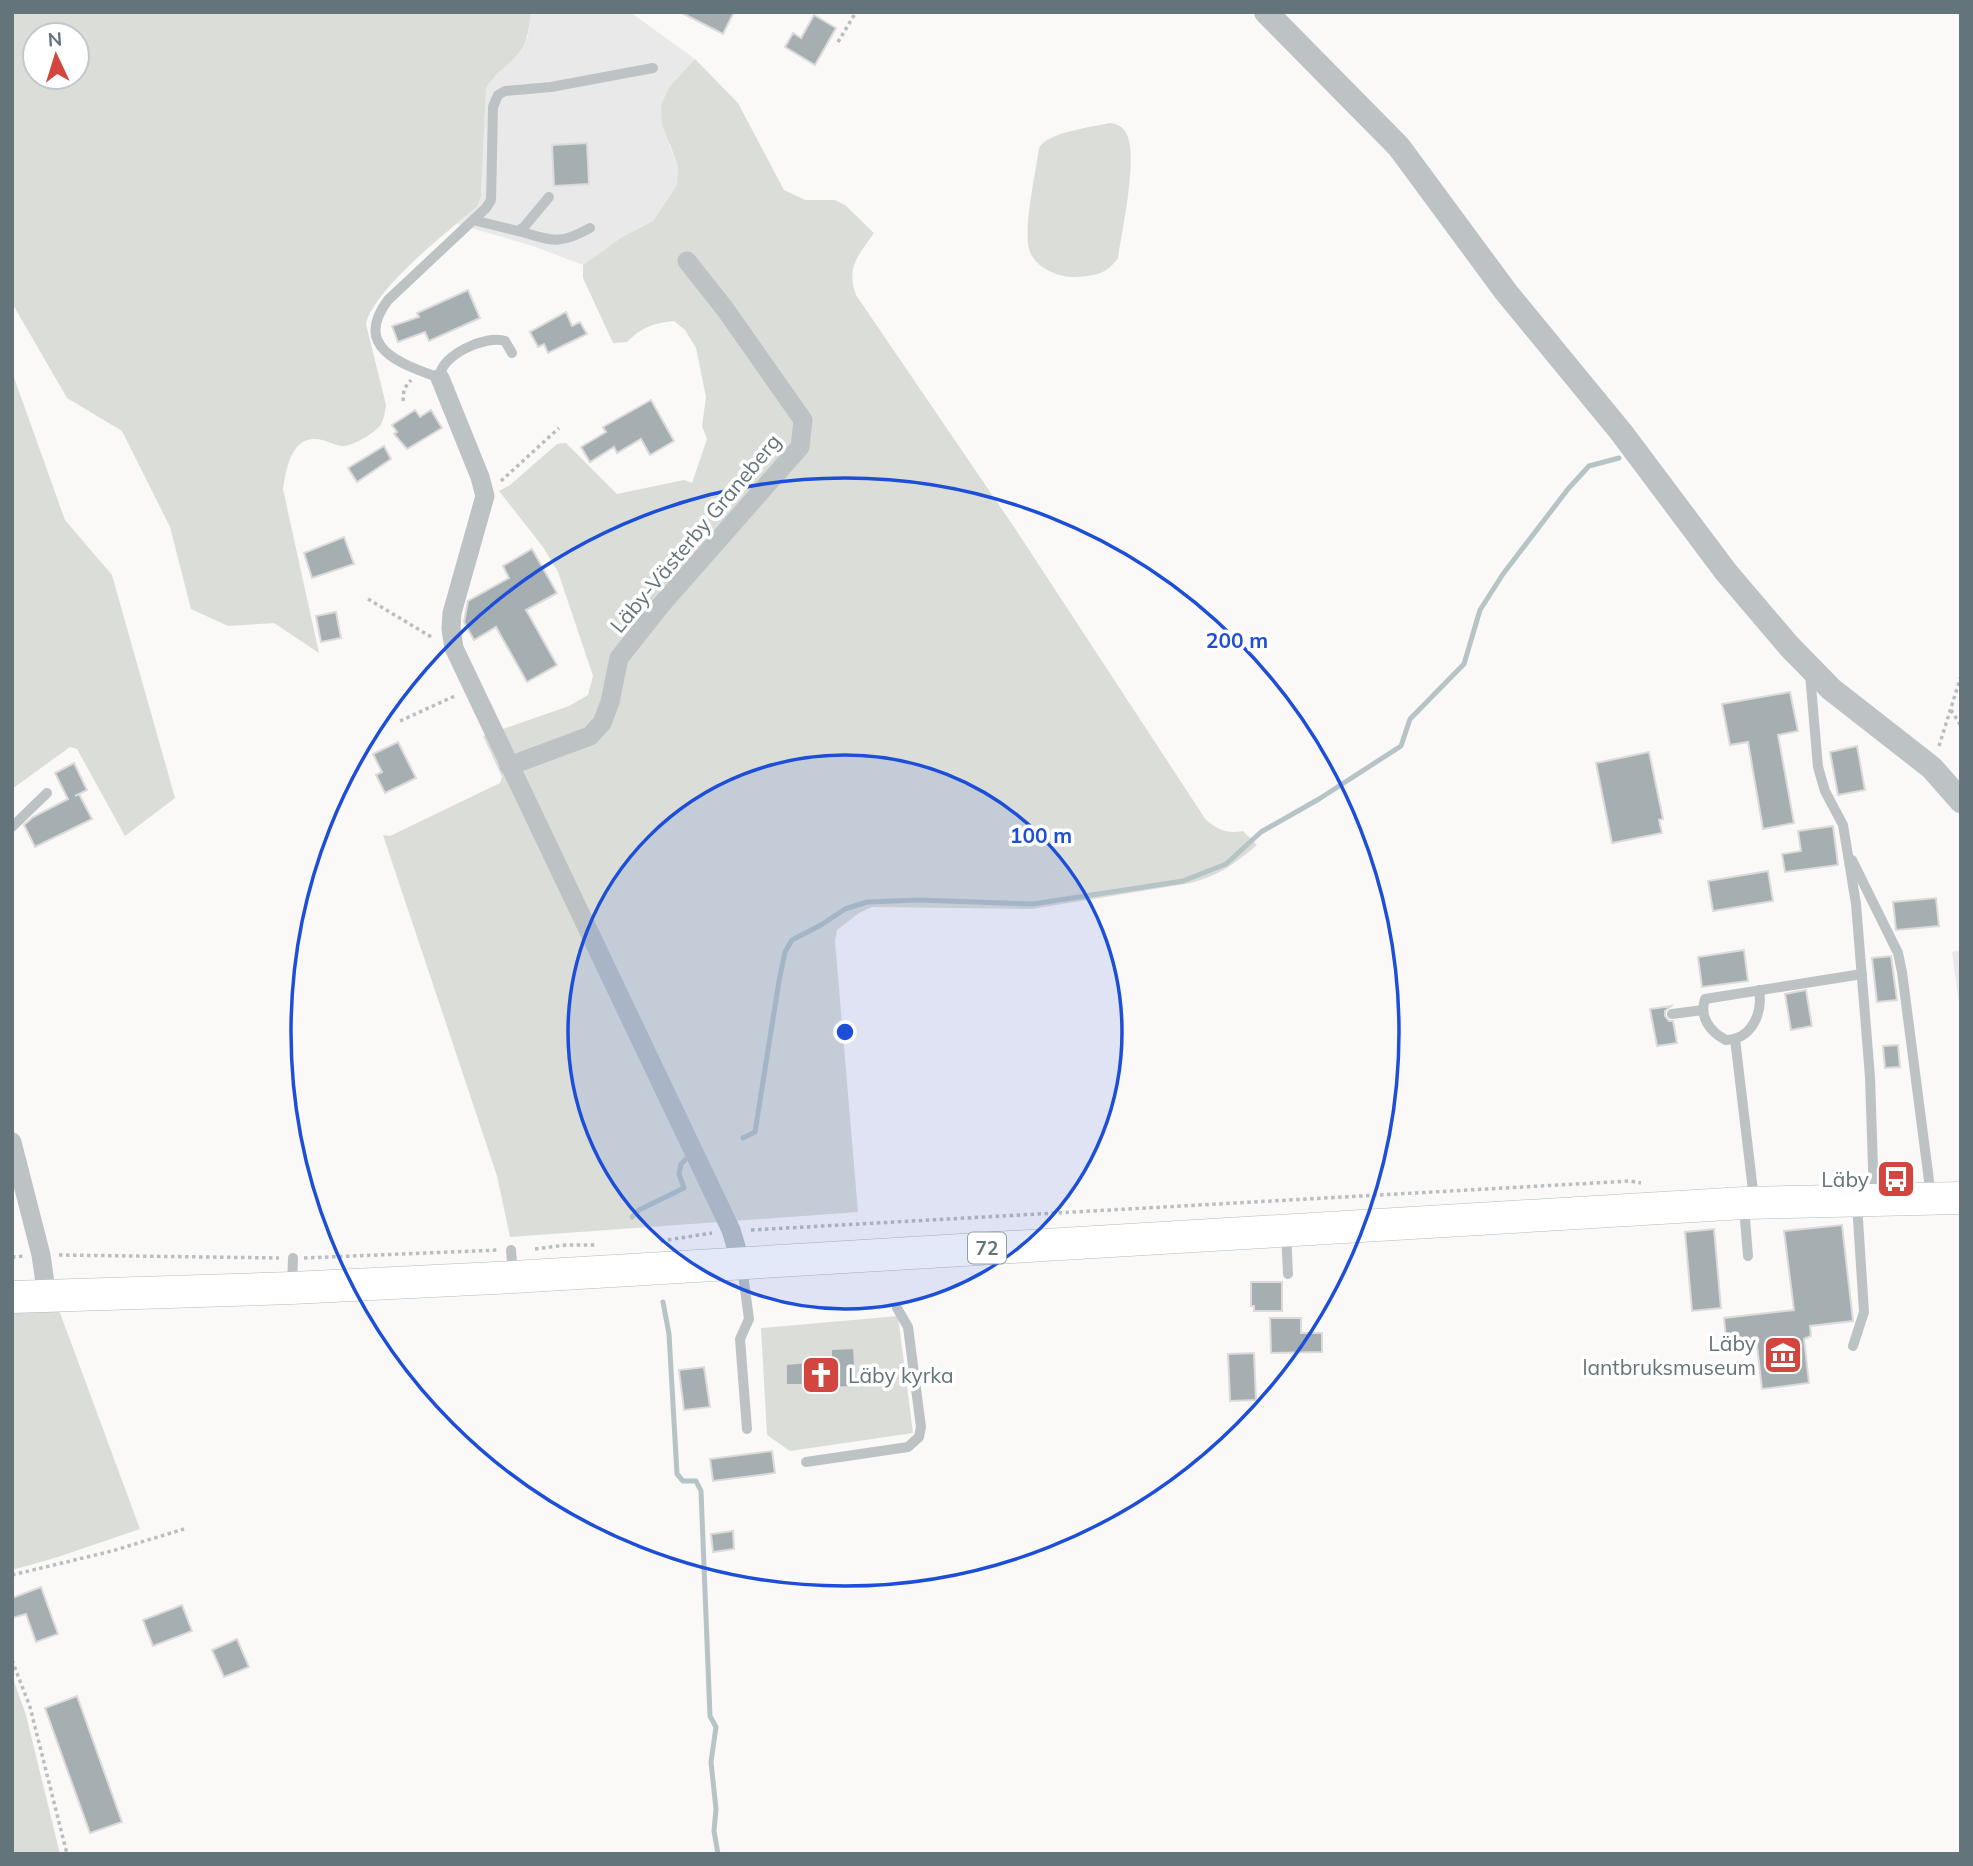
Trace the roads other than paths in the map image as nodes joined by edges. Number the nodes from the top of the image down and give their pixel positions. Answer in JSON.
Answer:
{"nodes":[{"id":1,"x":1266,"y":12,"type":"edge"},
{"id":2,"x":653,"y":68,"type":"dead end"},
{"id":3,"x":549,"y":197,"type":"dead end"},
{"id":4,"x":473,"y":220,"type":"junction"},
{"id":5,"x":590,"y":228,"type":"dead end"},
{"id":6,"x":518,"y":231,"type":"junction"},
{"id":7,"x":687,"y":261,"type":"dead end"},
{"id":8,"x":512,"y":353,"type":"dead end"},
{"id":9,"x":432,"y":375,"type":"junction"},
{"id":10,"x":1810,"y":670,"type":"junction"},
{"id":11,"x":509,"y":766,"type":"junction"},
{"id":12,"x":47,"y":793,"type":"dead end"},
{"id":13,"x":1961,"y":801,"type":"edge"},
{"id":14,"x":12,"y":827,"type":"edge"},
{"id":15,"x":1847,"y":850,"type":"junction"},
{"id":16,"x":1862,"y":974,"type":"junction"},
{"id":17,"x":1759,"y":990,"type":"junction"},
{"id":18,"x":1703,"y":1010,"type":"junction"},
{"id":19,"x":1672,"y":1014,"type":"dead end"},
{"id":20,"x":1735,"y":1039,"type":"junction"},
{"id":21,"x":12,"y":1142,"type":"edge"},
{"id":22,"x":1946,"y":1198,"type":"edge"},
{"id":23,"x":1865,"y":1199,"type":"junction"},
{"id":24,"x":1749,"y":1203,"type":"junction"},
{"id":25,"x":1285,"y":1229,"type":"junction"},
{"id":26,"x":1748,"y":1256,"type":"dead end"},
{"id":27,"x":741,"y":1263,"type":"junction"},
{"id":28,"x":1289,"y":1274,"type":"dead end"},
{"id":29,"x":12,"y":1297,"type":"edge"},
{"id":30,"x":47,"y":1297,"type":"junction"},
{"id":31,"x":897,"y":1308,"type":"dead end"},
{"id":32,"x":1853,"y":1346,"type":"dead end"},
{"id":33,"x":747,"y":1429,"type":"dead end"},
{"id":34,"x":806,"y":1462,"type":"dead end"}],
"edges":[{"from":1,"to":10,"type":"street"},
{"from":2,"to":4,"type":"lane"},
{"from":3,"to":6,"type":"lane"},
{"from":4,"to":6,"type":"lane"},
{"from":4,"to":9,"type":"lane"},
{"from":5,"to":6,"type":"lane"},
{"from":7,"to":11,"type":"street","name":"Läby-Västerby Graneberg"},
{"from":8,"to":9,"type":"lane"},
{"from":9,"to":11,"type":"street"},
{"from":10,"to":13,"type":"street"},
{"from":10,"to":15,"type":"lane"},
{"from":11,"to":27,"type":"street"},
{"from":12,"to":14,"type":"lane"},
{"from":15,"to":16,"type":"lane"},
{"from":15,"to":22,"type":"lane"},
{"from":16,"to":17,"type":"lane"},
{"from":16,"to":23,"type":"lane"},
{"from":17,"to":18,"type":"lane"},
{"from":17,"to":20,"type":"lane"},
{"from":18,"to":19,"type":"lane"},
{"from":18,"to":20,"type":"lane"},
{"from":20,"to":24,"type":"lane"},
{"from":21,"to":30,"type":"street"},
{"from":22,"to":23,"type":"main road","number":"72"},
{"from":23,"to":24,"type":"main road","number":"72"},
{"from":23,"to":32,"type":"lane"},
{"from":24,"to":25,"type":"main road","number":"72"},
{"from":24,"to":26,"type":"lane"},
{"from":25,"to":27,"type":"main road","number":"72"},
{"from":25,"to":28,"type":"lane"},
{"from":27,"to":30,"type":"main road","number":"72"},
{"from":27,"to":33,"type":"lane"},
{"from":29,"to":30,"type":"main road","number":"72"},
{"from":31,"to":34,"type":"lane"}]}
